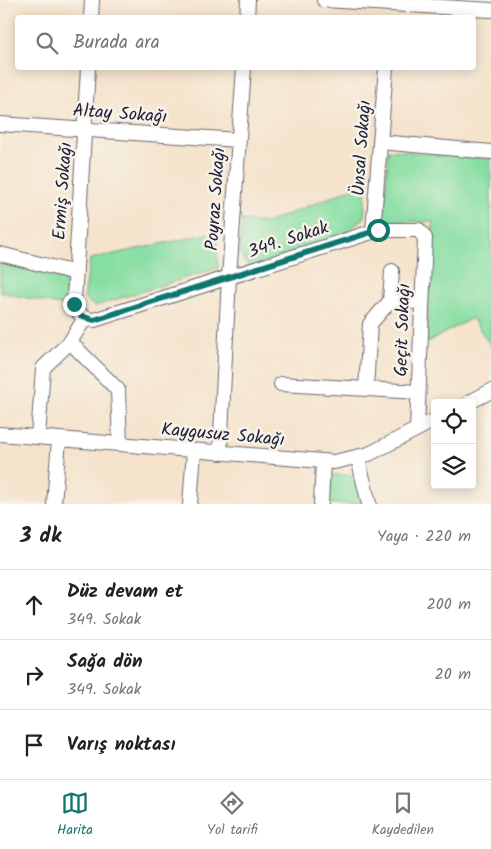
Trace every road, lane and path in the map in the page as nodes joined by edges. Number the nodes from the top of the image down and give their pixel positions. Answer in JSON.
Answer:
{"nodes":[{"id":1,"x":92,"y":0,"type":"edge"},
{"id":2,"x":248,"y":0,"type":"edge"},
{"id":3,"x":324,"y":0,"type":"edge"},
{"id":4,"x":391,"y":7,"type":"edge"},
{"id":5,"x":491,"y":10,"type":"edge"},
{"id":6,"x":91,"y":15,"type":"edge"},
{"id":7,"x":247,"y":15,"type":"edge"},
{"id":8,"x":88,"y":70,"type":"edge"},
{"id":9,"x":244,"y":70,"type":"edge"},
{"id":10,"x":386,"y":70,"type":"edge"},
{"id":11,"x":0,"y":124,"type":"edge"},
{"id":12,"x":85,"y":130,"type":"junction"},
{"id":13,"x":238,"y":140,"type":"junction"},
{"id":14,"x":380,"y":142,"type":"junction"},
{"id":15,"x":491,"y":152,"type":"edge"},
{"id":16,"x":373,"y":232,"type":"junction"},
{"id":17,"x":423,"y":233,"type":"joint"},
{"id":18,"x":0,"y":254,"type":"edge"},
{"id":19,"x":392,"y":271,"type":"dead end"},
{"id":20,"x":76,"y":273,"type":"junction"},
{"id":21,"x":229,"y":277,"type":"junction"},
{"id":22,"x":390,"y":301,"type":"junction"},
{"id":23,"x":422,"y":302,"type":"junction"},
{"id":24,"x":83,"y":317,"type":"junction"},
{"id":25,"x":70,"y":342,"type":"junction"},
{"id":26,"x":280,"y":384,"type":"dead end"},
{"id":27,"x":366,"y":389,"type":"junction"},
{"id":28,"x":491,"y":391,"type":"edge"},
{"id":29,"x":418,"y":392,"type":"junction"},
{"id":30,"x":476,"y":399,"type":"edge"},
{"id":31,"x":431,"y":422,"type":"edge"},
{"id":32,"x":417,"y":429,"type":"junction"},
{"id":33,"x":0,"y":434,"type":"edge"},
{"id":34,"x":38,"y":437,"type":"junction"},
{"id":35,"x":59,"y":439,"type":"junction"},
{"id":36,"x":120,"y":444,"type":"junction"},
{"id":37,"x":194,"y":451,"type":"junction"},
{"id":38,"x":220,"y":453,"type":"junction"},
{"id":39,"x":358,"y":458,"type":"junction"},
{"id":40,"x":323,"y":462,"type":"junction"},
{"id":41,"x":54,"y":504,"type":"edge"},
{"id":42,"x":190,"y":504,"type":"edge"},
{"id":43,"x":321,"y":504,"type":"edge"},
{"id":44,"x":369,"y":504,"type":"edge"}],
"edges":[{"from":1,"to":6,"type":"street"},
{"from":2,"to":7,"type":"street"},
{"from":3,"to":4,"type":"street"},
{"from":4,"to":5,"type":"street"},
{"from":8,"to":12,"type":"street","name":"Ermiş Sokağı"},
{"from":9,"to":13,"type":"street","name":"Poyraz Sokağı"},
{"from":10,"to":14,"type":"street","name":"Ünsal Sokağı"},
{"from":11,"to":12,"type":"street","name":"Altay Sokağı"},
{"from":12,"to":13,"type":"street","name":"Altay Sokağı"},
{"from":12,"to":20,"type":"street","name":"Ermiş Sokağı"},
{"from":13,"to":21,"type":"street","name":"Poyraz Sokağı"},
{"from":14,"to":15,"type":"street"},
{"from":14,"to":16,"type":"street","name":"Ünsal Sokağı"},
{"from":16,"to":17,"type":"street","name":"349. Sokak"},
{"from":16,"to":21,"type":"street","name":"349. Sokak"},
{"from":17,"to":23,"type":"street","name":"Geçit Sokağı"},
{"from":18,"to":20,"type":"street"},
{"from":19,"to":22,"type":"street"},
{"from":20,"to":24,"type":"street","name":"Ermiş Sokağı"},
{"from":21,"to":24,"type":"street","name":"349. Sokak"},
{"from":21,"to":38,"type":"street","name":"Poyraz Sokağı"},
{"from":22,"to":23,"type":"street"},
{"from":22,"to":27,"type":"street"},
{"from":23,"to":29,"type":"street","name":"Geçit Sokağı"},
{"from":24,"to":25,"type":"street"},
{"from":25,"to":34,"type":"street"},
{"from":25,"to":36,"type":"street"},
{"from":26,"to":27,"type":"street"},
{"from":27,"to":29,"type":"street"},
{"from":28,"to":30,"type":"street"},
{"from":29,"to":32,"type":"street","name":"Geçit Sokağı"},
{"from":31,"to":32,"type":"street","name":"Kaygusuz Sokağı"},
{"from":32,"to":39,"type":"street","name":"Kaygusuz Sokağı"},
{"from":33,"to":34,"type":"street","name":"Kaygusuz Sokağı"},
{"from":34,"to":35,"type":"street","name":"Kaygusuz Sokağı"},
{"from":35,"to":36,"type":"street","name":"Kaygusuz Sokağı"},
{"from":35,"to":41,"type":"street"},
{"from":36,"to":37,"type":"street","name":"Kaygusuz Sokağı"},
{"from":37,"to":38,"type":"street","name":"Kaygusuz Sokağı"},
{"from":37,"to":42,"type":"street"},
{"from":38,"to":40,"type":"street","name":"Kaygusuz Sokağı"},
{"from":39,"to":40,"type":"street","name":"Kaygusuz Sokağı"},
{"from":39,"to":44,"type":"street"},
{"from":40,"to":43,"type":"street"}]}
